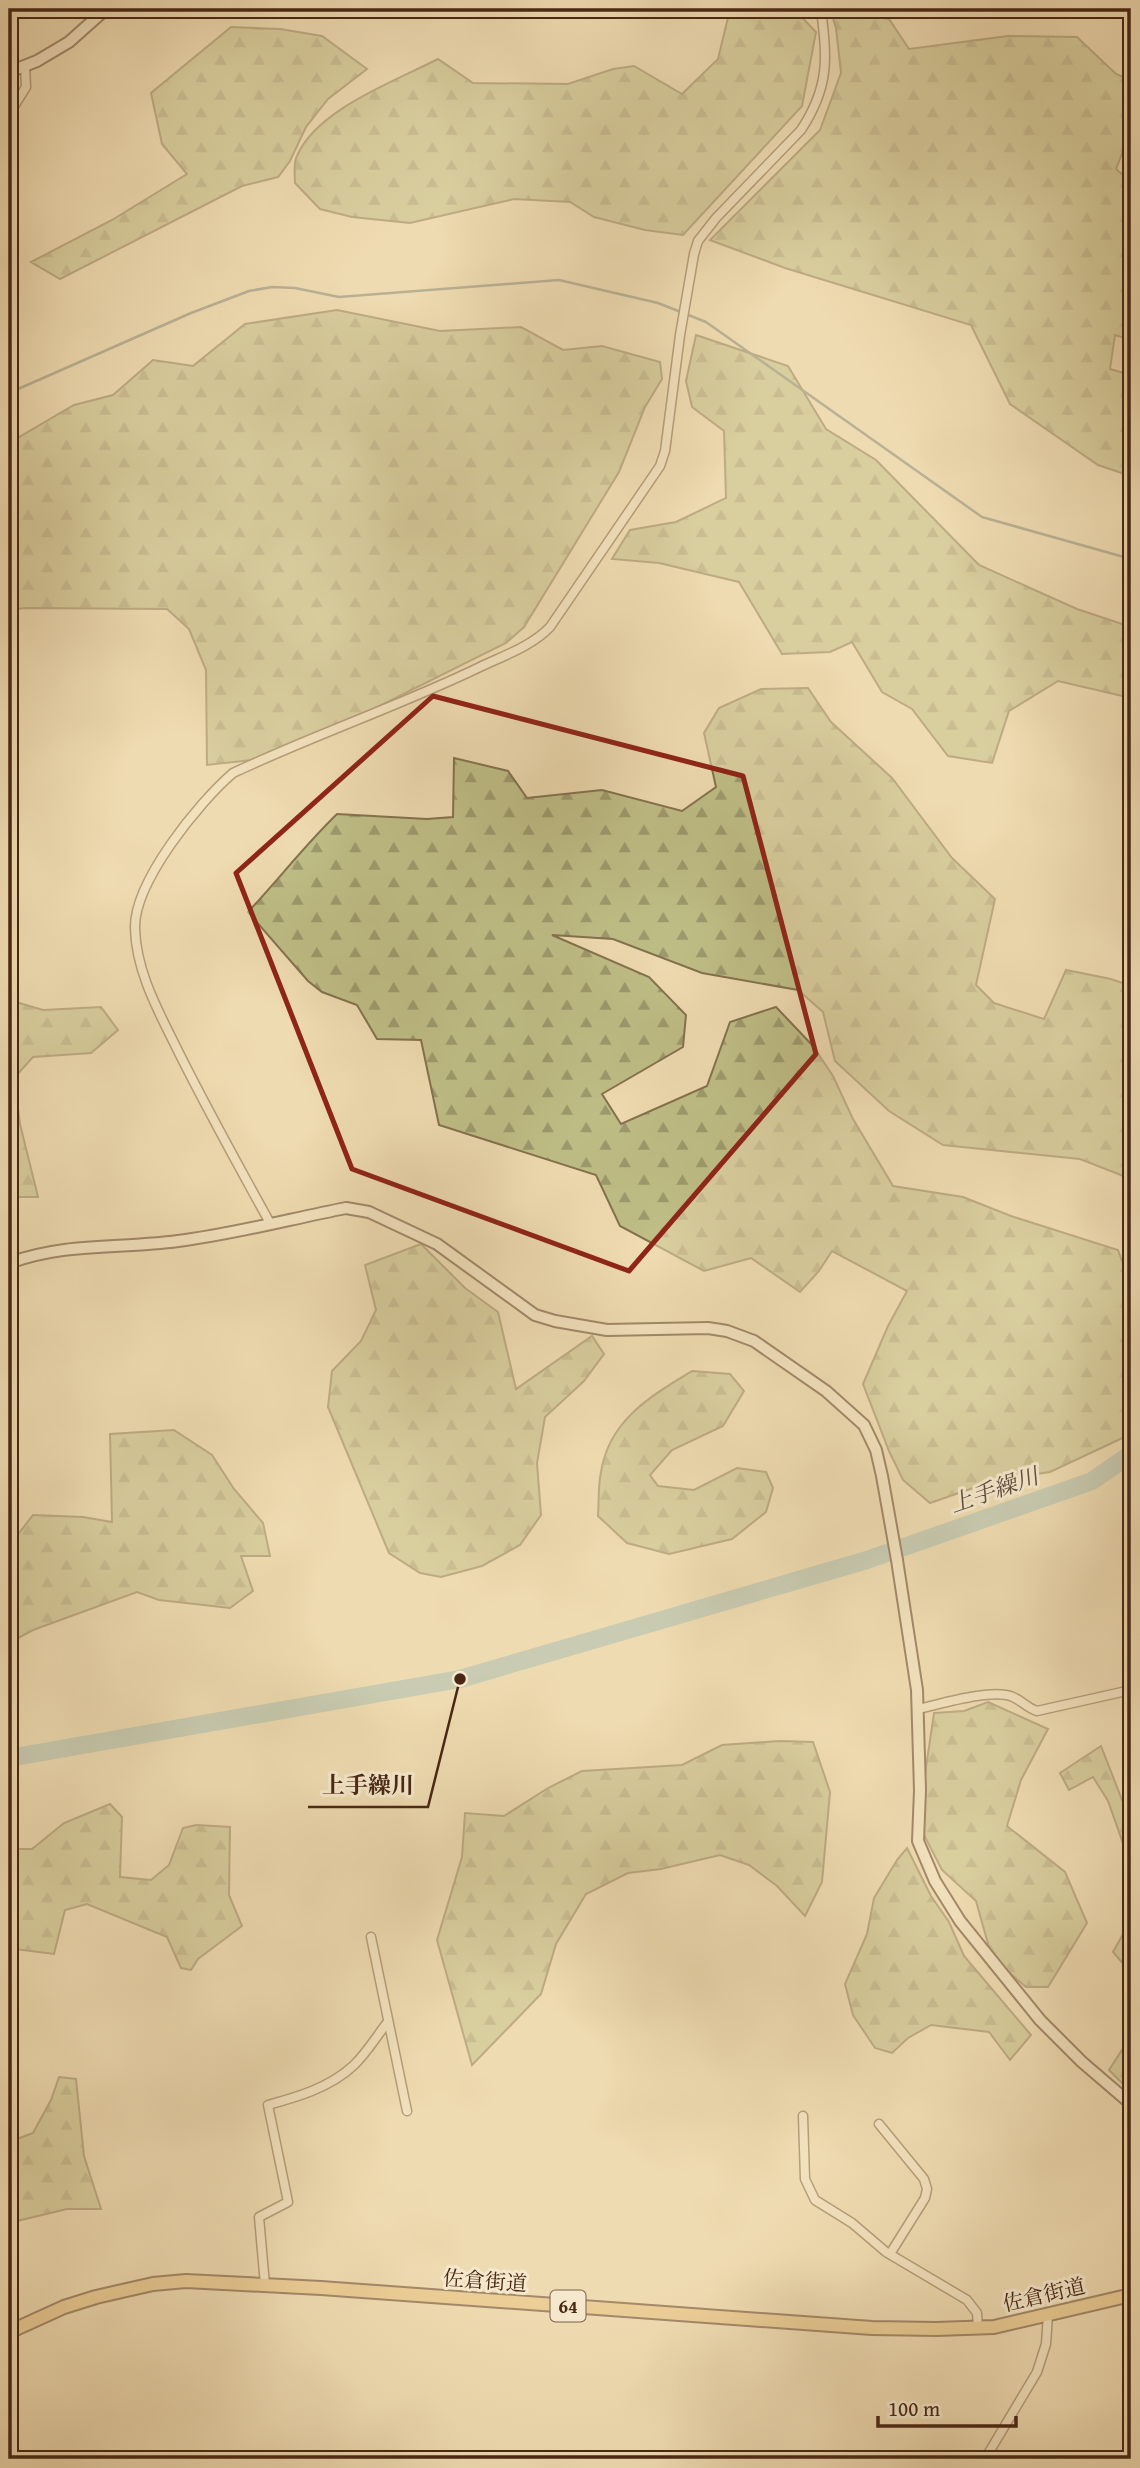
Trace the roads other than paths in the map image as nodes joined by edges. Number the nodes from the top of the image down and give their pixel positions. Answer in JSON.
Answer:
{"nodes":[{"id":1,"x":106,"y":9,"type":"edge"},
{"id":2,"x":821,"y":9,"type":"edge"},
{"id":3,"x":25,"y":66,"type":"junction"},
{"id":4,"x":9,"y":72,"type":"edge"},
{"id":5,"x":9,"y":114,"type":"edge"},
{"id":6,"x":270,"y":1223,"type":"junction"},
{"id":7,"x":9,"y":1263,"type":"edge"},
{"id":8,"x":1131,"y":1690,"type":"edge"},
{"id":9,"x":918,"y":1709,"type":"junction"},
{"id":10,"x":371,"y":1937,"type":"dead end"},
{"id":11,"x":387,"y":2023,"type":"junction"},
{"id":12,"x":1131,"y":2104,"type":"edge"},
{"id":13,"x":407,"y":2111,"type":"dead end"},
{"id":14,"x":803,"y":2116,"type":"dead end"},
{"id":15,"x":879,"y":2124,"type":"dead end"},
{"id":16,"x":890,"y":2254,"type":"junction"},
{"id":17,"x":265,"y":2285,"type":"junction"},
{"id":18,"x":1131,"y":2295,"type":"edge"},
{"id":19,"x":1048,"y":2314,"type":"junction"},
{"id":20,"x":978,"y":2328,"type":"junction"},
{"id":21,"x":9,"y":2332,"type":"edge"},
{"id":22,"x":985,"y":2459,"type":"edge"}],
"edges":[{"from":1,"to":3,"type":"street"},
{"from":2,"to":6,"type":"street"},
{"from":3,"to":4,"type":"street"},
{"from":3,"to":5,"type":"street"},
{"from":6,"to":7,"type":"street"},
{"from":6,"to":9,"type":"street"},
{"from":8,"to":9,"type":"street"},
{"from":9,"to":12,"type":"street"},
{"from":10,"to":11,"type":"street"},
{"from":11,"to":13,"type":"street"},
{"from":11,"to":17,"type":"street"},
{"from":14,"to":16,"type":"street"},
{"from":15,"to":16,"type":"street"},
{"from":16,"to":20,"type":"street"},
{"from":17,"to":20,"type":"main road","name":"佐倉街道","number":"64"},
{"from":17,"to":21,"type":"main road","name":"佐倉街道","number":"64"},
{"from":18,"to":19,"type":"main road","name":"佐倉街道","number":"64"},
{"from":19,"to":20,"type":"main road","name":"佐倉街道","number":"64"},
{"from":19,"to":22,"type":"street"}]}
